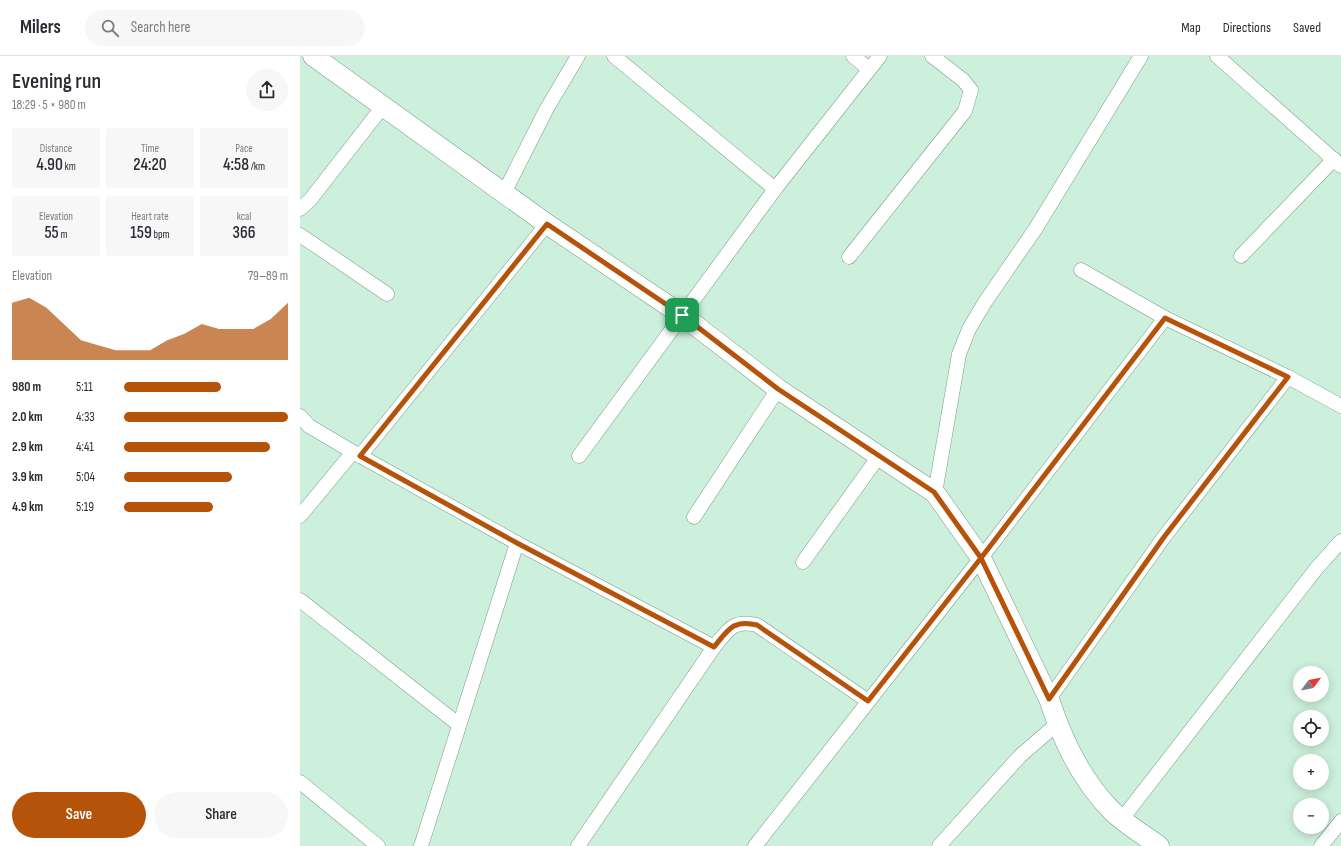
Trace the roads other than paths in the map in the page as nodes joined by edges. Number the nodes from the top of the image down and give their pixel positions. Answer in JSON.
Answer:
{"nodes":[{"id":1,"x":314,"y":56,"type":"edge"},
{"id":2,"x":578,"y":56,"type":"edge"},
{"id":3,"x":614,"y":56,"type":"edge"},
{"id":4,"x":853,"y":56,"type":"edge"},
{"id":5,"x":880,"y":56,"type":"edge"},
{"id":6,"x":932,"y":56,"type":"edge"},
{"id":7,"x":1141,"y":56,"type":"edge"},
{"id":8,"x":1217,"y":56,"type":"edge"},
{"id":9,"x":869,"y":69,"type":"junction"},
{"id":10,"x":384,"y":105,"type":"junction"},
{"id":11,"x":1337,"y":162,"type":"edge"},
{"id":12,"x":775,"y":189,"type":"junction"},
{"id":13,"x":504,"y":193,"type":"junction"},
{"id":14,"x":300,"y":209,"type":"edge"},
{"id":15,"x":547,"y":224,"type":"junction"},
{"id":16,"x":300,"y":235,"type":"edge"},
{"id":17,"x":1241,"y":256,"type":"dead end"},
{"id":18,"x":849,"y":257,"type":"dead end"},
{"id":19,"x":1081,"y":270,"type":"dead end"},
{"id":20,"x":387,"y":294,"type":"dead end"},
{"id":21,"x":682,"y":315,"type":"junction"},
{"id":22,"x":1165,"y":318,"type":"junction"},
{"id":23,"x":1288,"y":377,"type":"junction"},
{"id":24,"x":778,"y":389,"type":"junction"},
{"id":25,"x":1341,"y":406,"type":"edge"},
{"id":26,"x":300,"y":416,"type":"edge"},
{"id":27,"x":357,"y":454,"type":"junction"},
{"id":28,"x":579,"y":456,"type":"dead end"},
{"id":29,"x":879,"y":456,"type":"junction"},
{"id":30,"x":934,"y":492,"type":"junction"},
{"id":31,"x":300,"y":516,"type":"edge"},
{"id":32,"x":694,"y":517,"type":"dead end"},
{"id":33,"x":1341,"y":541,"type":"edge"},
{"id":34,"x":517,"y":543,"type":"junction"},
{"id":35,"x":981,"y":558,"type":"junction"},
{"id":36,"x":803,"y":562,"type":"dead end"},
{"id":37,"x":300,"y":600,"type":"edge"},
{"id":38,"x":714,"y":647,"type":"junction"},
{"id":39,"x":1049,"y":699,"type":"junction"},
{"id":40,"x":868,"y":701,"type":"junction"},
{"id":41,"x":458,"y":724,"type":"junction"},
{"id":42,"x":1057,"y":724,"type":"junction"},
{"id":43,"x":300,"y":782,"type":"edge"},
{"id":44,"x":1122,"y":819,"type":"junction"},
{"id":45,"x":1341,"y":820,"type":"edge"},
{"id":46,"x":378,"y":846,"type":"edge"},
{"id":47,"x":421,"y":846,"type":"edge"},
{"id":48,"x":578,"y":846,"type":"edge"},
{"id":49,"x":756,"y":846,"type":"edge"},
{"id":50,"x":939,"y":846,"type":"edge"},
{"id":51,"x":1159,"y":846,"type":"edge"},
{"id":52,"x":1321,"y":846,"type":"edge"}],
"edges":[{"from":1,"to":10,"type":"street"},
{"from":2,"to":13,"type":"street"},
{"from":3,"to":12,"type":"street"},
{"from":4,"to":9,"type":"street"},
{"from":5,"to":9,"type":"street"},
{"from":6,"to":18,"type":"street"},
{"from":7,"to":30,"type":"street"},
{"from":8,"to":11,"type":"street"},
{"from":9,"to":12,"type":"street"},
{"from":10,"to":13,"type":"street"},
{"from":10,"to":14,"type":"street"},
{"from":11,"to":17,"type":"street"},
{"from":12,"to":21,"type":"street"},
{"from":13,"to":15,"type":"street"},
{"from":15,"to":21,"type":"street"},
{"from":15,"to":27,"type":"street"},
{"from":16,"to":20,"type":"street"},
{"from":19,"to":22,"type":"street"},
{"from":21,"to":24,"type":"street"},
{"from":21,"to":28,"type":"street"},
{"from":22,"to":23,"type":"street"},
{"from":22,"to":35,"type":"street"},
{"from":23,"to":25,"type":"street"},
{"from":23,"to":39,"type":"street"},
{"from":24,"to":29,"type":"street"},
{"from":24,"to":32,"type":"street"},
{"from":26,"to":27,"type":"street"},
{"from":27,"to":31,"type":"street"},
{"from":27,"to":34,"type":"street"},
{"from":29,"to":30,"type":"street"},
{"from":29,"to":36,"type":"street"},
{"from":30,"to":35,"type":"street"},
{"from":33,"to":44,"type":"street"},
{"from":34,"to":38,"type":"street"},
{"from":34,"to":41,"type":"street"},
{"from":35,"to":39,"type":"street"},
{"from":35,"to":40,"type":"street"},
{"from":37,"to":41,"type":"street"},
{"from":38,"to":40,"type":"street"},
{"from":38,"to":48,"type":"street"},
{"from":39,"to":42,"type":"street"},
{"from":40,"to":49,"type":"street"},
{"from":41,"to":47,"type":"street"},
{"from":42,"to":44,"type":"street"},
{"from":42,"to":50,"type":"street"},
{"from":43,"to":46,"type":"street"},
{"from":44,"to":51,"type":"street"},
{"from":45,"to":52,"type":"street"}]}
